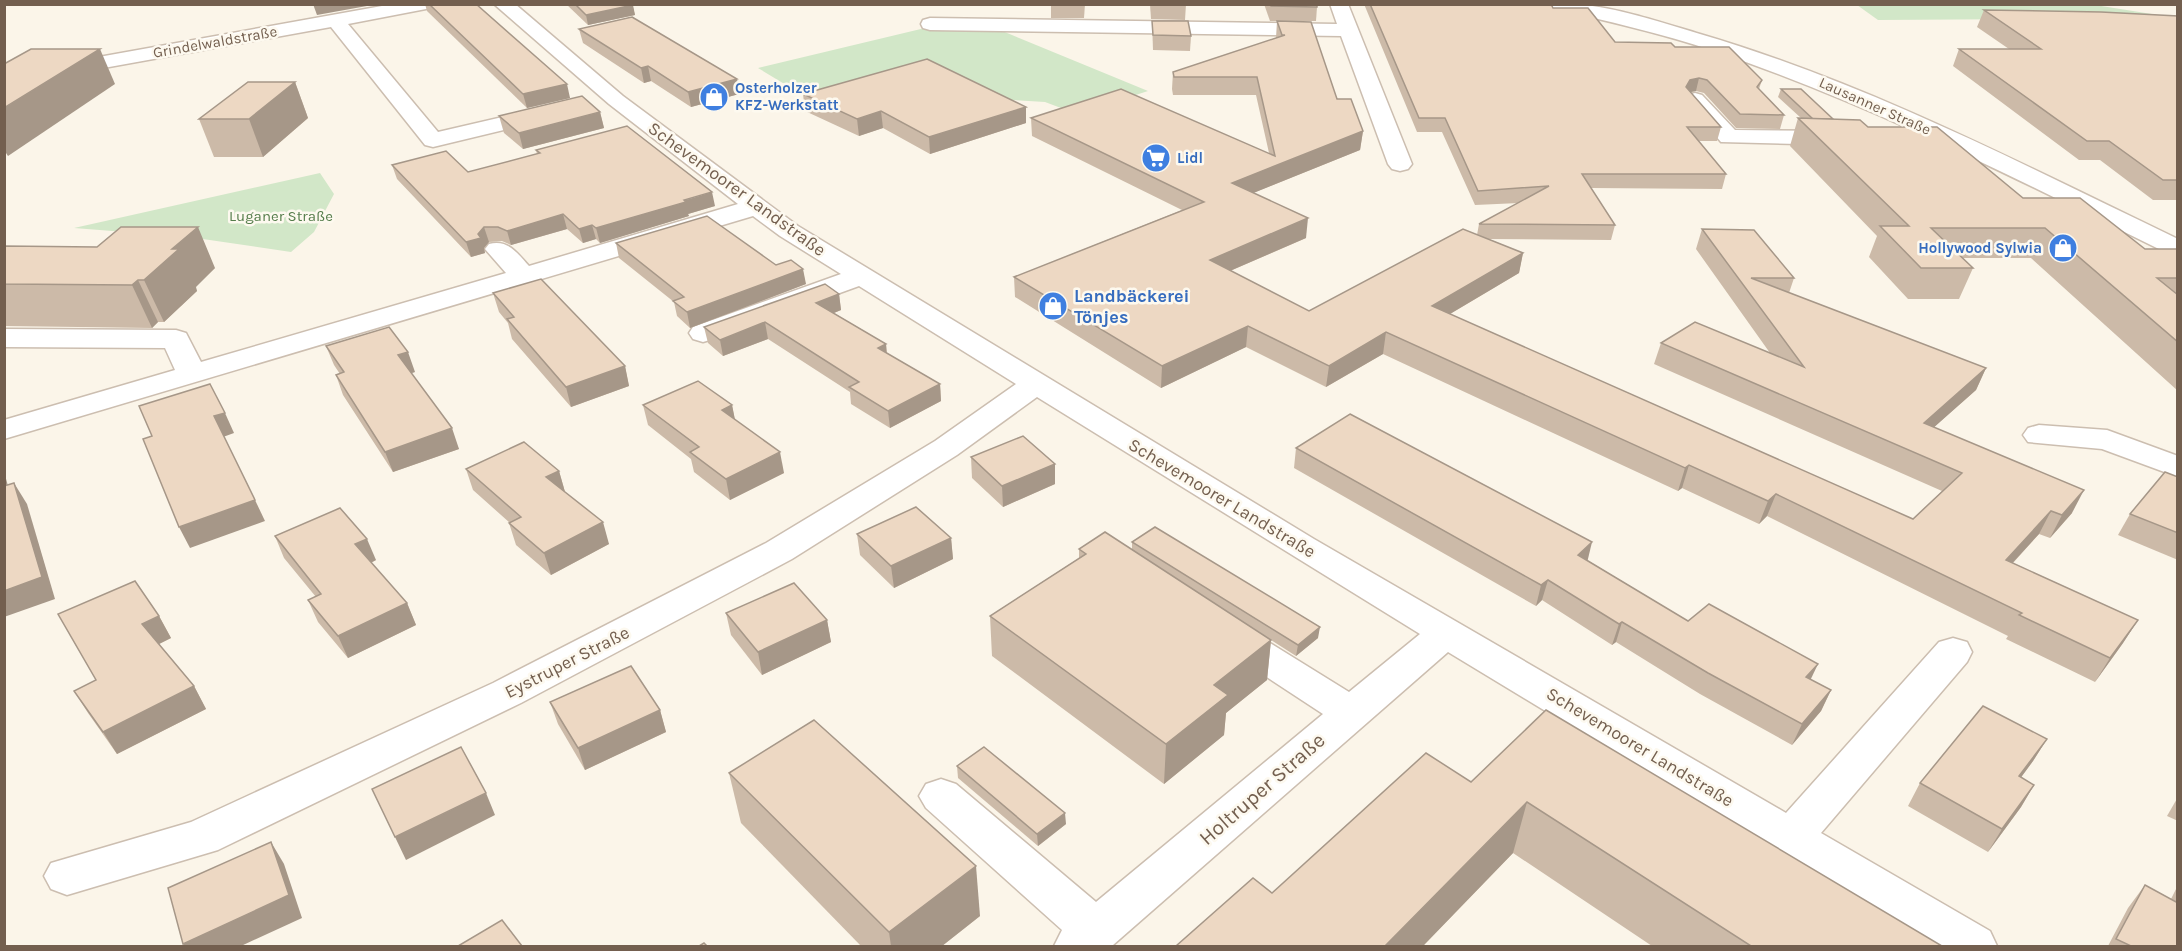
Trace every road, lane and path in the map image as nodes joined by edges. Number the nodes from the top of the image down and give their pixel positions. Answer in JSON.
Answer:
{"nodes":[{"id":1,"x":426,"y":4,"type":"edge"},
{"id":2,"x":503,"y":4,"type":"edge"},
{"id":3,"x":1339,"y":4,"type":"edge"},
{"id":4,"x":1558,"y":4,"type":"edge"},
{"id":5,"x":1655,"y":8,"type":"dead end"},
{"id":6,"x":345,"y":14,"type":"edge"},
{"id":7,"x":1636,"y":22,"type":"junction"},
{"id":8,"x":930,"y":24,"type":"dead end"},
{"id":9,"x":1349,"y":30,"type":"junction"},
{"id":10,"x":4,"y":80,"type":"edge"},
{"id":11,"x":1695,"y":99,"type":"edge"},
{"id":12,"x":567,"y":107,"type":"edge"},
{"id":13,"x":1781,"y":114,"type":"edge"},
{"id":14,"x":1905,"y":119,"type":"junction"},
{"id":15,"x":1804,"y":137,"type":"junction"},
{"id":16,"x":1400,"y":164,"type":"dead end"},
{"id":17,"x":756,"y":207,"type":"junction"},
{"id":18,"x":2178,"y":249,"type":"edge"},
{"id":19,"x":489,"y":252,"type":"dead end"},
{"id":20,"x":861,"y":276,"type":"junction"},
{"id":21,"x":515,"y":279,"type":"junction"},
{"id":22,"x":703,"y":333,"type":"edge"},
{"id":23,"x":4,"y":338,"type":"edge"},
{"id":24,"x":192,"y":375,"type":"junction"},
{"id":25,"x":1035,"y":384,"type":"junction"},
{"id":26,"x":4,"y":430,"type":"edge"},
{"id":27,"x":2039,"y":435,"type":"dead end"},
{"id":28,"x":2178,"y":468,"type":"edge"},
{"id":29,"x":1201,"y":616,"type":"edge"},
{"id":30,"x":1447,"y":632,"type":"junction"},
{"id":31,"x":1953,"y":652,"type":"dead end"},
{"id":32,"x":1351,"y":713,"type":"junction"},
{"id":33,"x":941,"y":796,"type":"dead end"},
{"id":34,"x":1791,"y":837,"type":"junction"},
{"id":35,"x":67,"y":876,"type":"dead end"},
{"id":36,"x":1087,"y":939,"type":"edge"},
{"id":37,"x":1973,"y":946,"type":"edge"}],
"edges":[{"from":1,"to":6,"type":"street","name":"Grindelwaldstraße"},
{"from":2,"to":17,"type":"street","name":"Schevemoorer Landstraße"},
{"from":3,"to":9,"type":"street"},
{"from":4,"to":7,"type":"street","name":"Lausanner Straße"},
{"from":5,"to":7,"type":"street"},
{"from":6,"to":10,"type":"street","name":"Grindelwaldstraße"},
{"from":6,"to":12,"type":"street"},
{"from":7,"to":14,"type":"street","name":"Lausanner Straße"},
{"from":8,"to":9,"type":"street"},
{"from":9,"to":16,"type":"street"},
{"from":11,"to":15,"type":"street"},
{"from":13,"to":15,"type":"street"},
{"from":14,"to":15,"type":"street"},
{"from":14,"to":18,"type":"street","name":"Lausanner Straße"},
{"from":17,"to":20,"type":"street","name":"Schevemoorer Landstraße"},
{"from":17,"to":21,"type":"street"},
{"from":19,"to":21,"type":"street"},
{"from":20,"to":22,"type":"street"},
{"from":20,"to":25,"type":"street","name":"Schevemoorer Landstraße"},
{"from":21,"to":24,"type":"street"},
{"from":23,"to":24,"type":"street"},
{"from":24,"to":26,"type":"street"},
{"from":25,"to":30,"type":"street","name":"Schevemoorer Landstraße"},
{"from":25,"to":35,"type":"street","name":"Eystruper Straße"},
{"from":27,"to":28,"type":"street"},
{"from":29,"to":32,"type":"street"},
{"from":30,"to":32,"type":"street","name":"Holtruper Straße"},
{"from":30,"to":34,"type":"street","name":"Schevemoorer Landstraße"},
{"from":31,"to":34,"type":"street"},
{"from":32,"to":36,"type":"street","name":"Holtruper Straße"},
{"from":33,"to":36,"type":"street"},
{"from":34,"to":37,"type":"street","name":"Schevemoorer Landstraße"}]}
